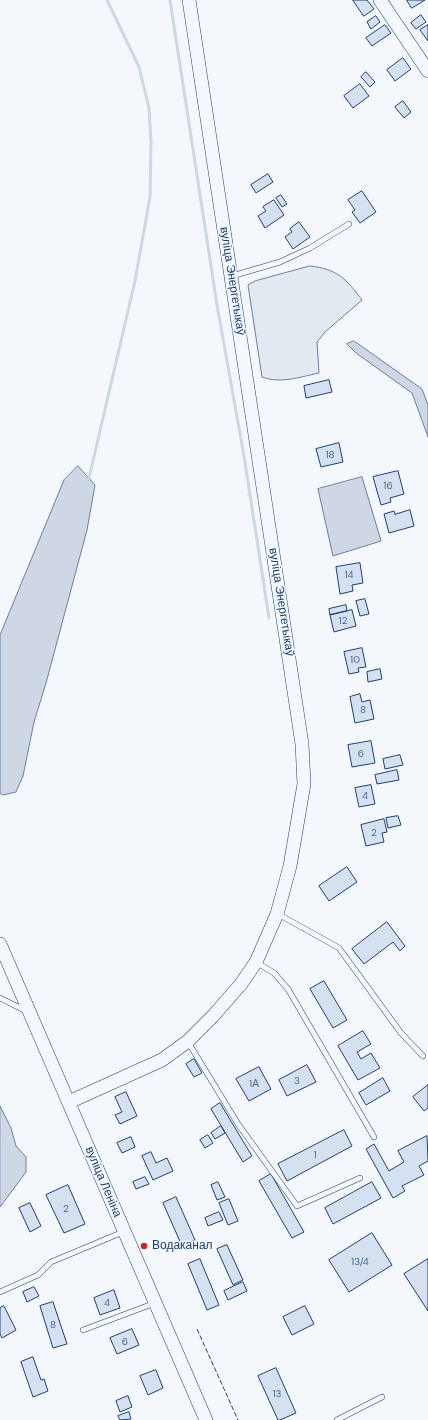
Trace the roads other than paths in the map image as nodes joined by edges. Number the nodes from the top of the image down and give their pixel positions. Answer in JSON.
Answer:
{"nodes":[{"id":1,"x":189,"y":0,"type":"edge"},
{"id":2,"x":380,"y":0,"type":"edge"},
{"id":3,"x":428,"y":72,"type":"edge"},
{"id":4,"x":349,"y":224,"type":"dead end"},
{"id":5,"x":231,"y":276,"type":"junction"},
{"id":6,"x":277,"y":914,"type":"junction"},
{"id":7,"x":0,"y":944,"type":"edge"},
{"id":8,"x":256,"y":962,"type":"junction"},
{"id":9,"x":0,"y":998,"type":"edge"},
{"id":10,"x":29,"y":1012,"type":"junction"},
{"id":11,"x":188,"y":1041,"type":"junction"},
{"id":12,"x":423,"y":1056,"type":"dead end"},
{"id":13,"x":69,"y":1102,"type":"junction"},
{"id":14,"x":374,"y":1137,"type":"dead end"},
{"id":15,"x":360,"y":1178,"type":"dead end"},
{"id":16,"x":124,"y":1231,"type":"junction"},
{"id":17,"x":0,"y":1292,"type":"edge"},
{"id":18,"x":156,"y":1302,"type":"junction"},
{"id":19,"x":83,"y":1330,"type":"dead end"},
{"id":20,"x":382,"y":1397,"type":"dead end"},
{"id":21,"x":206,"y":1420,"type":"edge"},
{"id":22,"x":337,"y":1420,"type":"edge"}],
"edges":[{"from":1,"to":5,"type":"street","name":"вуліца Энергетыкаў"},
{"from":2,"to":3,"type":"street"},
{"from":4,"to":5,"type":"lane"},
{"from":5,"to":6,"type":"street","name":"вуліца Энергетыкаў"},
{"from":6,"to":8,"type":"street","name":"вуліца Энергетыкаў"},
{"from":6,"to":12,"type":"lane"},
{"from":7,"to":10,"type":"street","name":"вуліца Леніна"},
{"from":8,"to":11,"type":"street","name":"вуліца Энергетыкаў"},
{"from":8,"to":14,"type":"lane"},
{"from":9,"to":10,"type":"lane"},
{"from":10,"to":13,"type":"street","name":"вуліца Леніна"},
{"from":11,"to":13,"type":"street","name":"вуліца Энергетыкаў"},
{"from":11,"to":15,"type":"lane"},
{"from":13,"to":16,"type":"street","name":"вуліца Леніна"},
{"from":16,"to":17,"type":"lane"},
{"from":16,"to":18,"type":"street","name":"вуліца Леніна"},
{"from":18,"to":19,"type":"lane"},
{"from":18,"to":21,"type":"street","name":"вуліца Леніна"},
{"from":20,"to":22,"type":"lane"}]}
